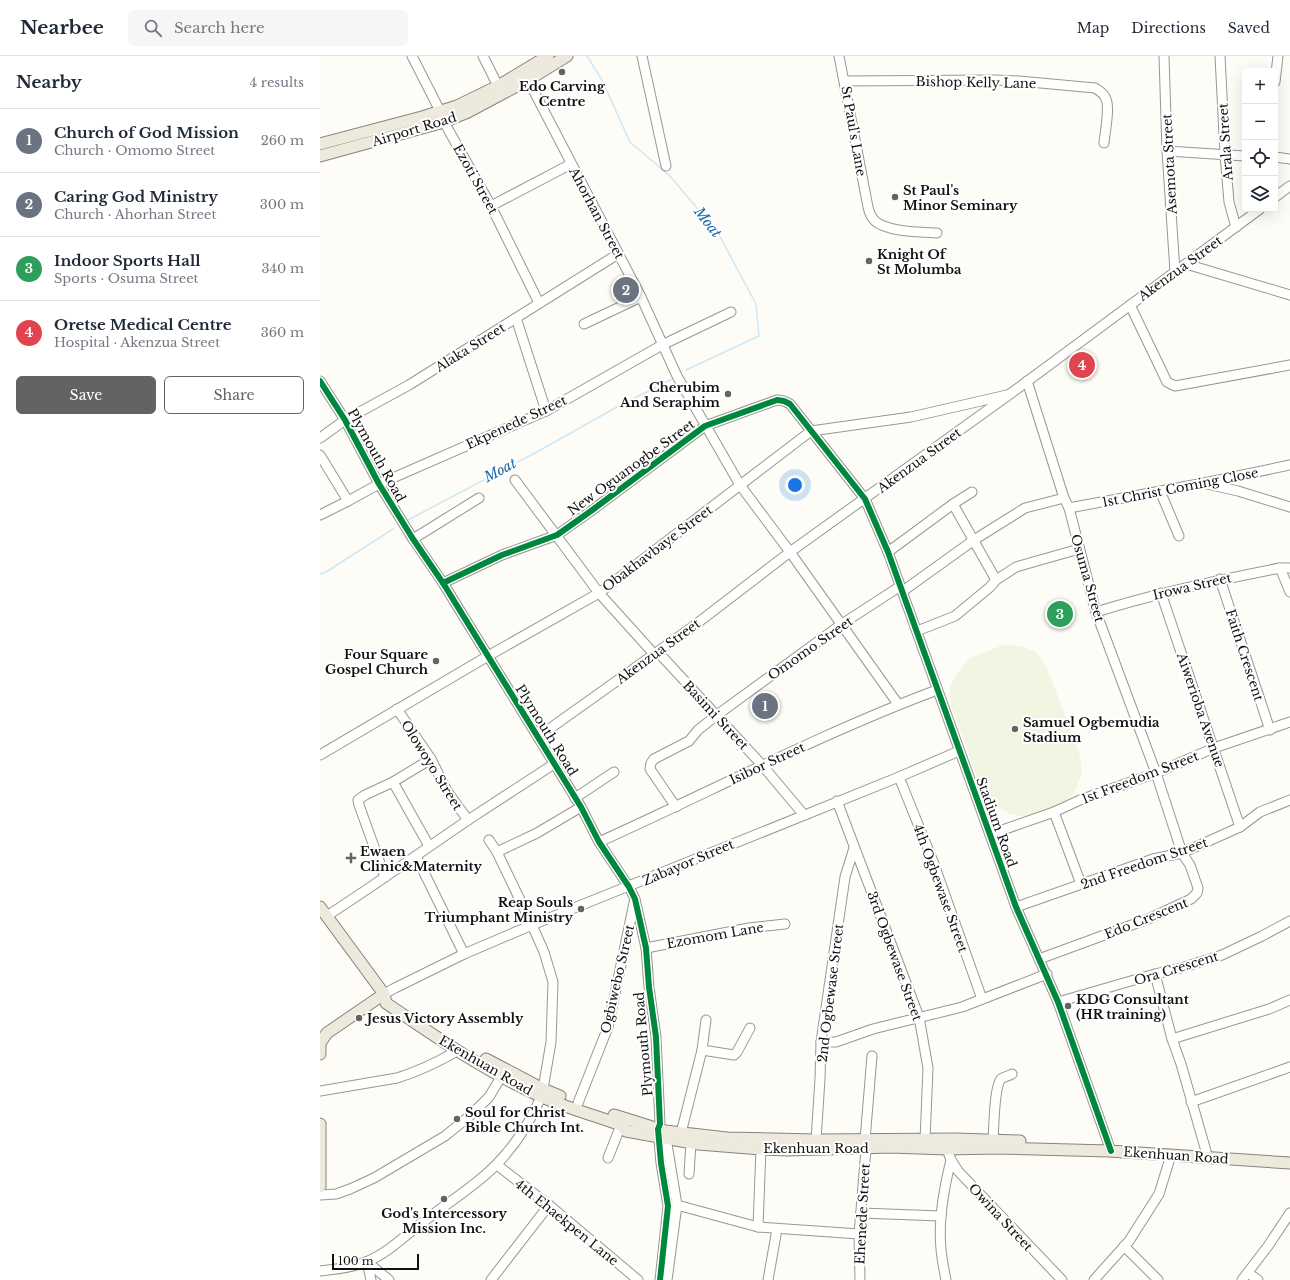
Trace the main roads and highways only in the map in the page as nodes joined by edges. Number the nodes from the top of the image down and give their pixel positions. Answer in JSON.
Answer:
{"nodes":[{"id":1,"x":548,"y":56,"type":"edge"},
{"id":2,"x":567,"y":56,"type":"edge"},
{"id":3,"x":442,"y":116,"type":"junction"},
{"id":4,"x":320,"y":144,"type":"edge"},
{"id":5,"x":320,"y":156,"type":"edge"},
{"id":6,"x":325,"y":918,"type":"edge"},
{"id":7,"x":384,"y":994,"type":"junction"},
{"id":8,"x":320,"y":1043,"type":"edge"},
{"id":9,"x":320,"y":1054,"type":"edge"},
{"id":10,"x":542,"y":1093,"type":"junction"},
{"id":11,"x":320,"y":1124,"type":"edge"},
{"id":12,"x":662,"y":1132,"type":"junction"},
{"id":13,"x":866,"y":1144,"type":"junction"},
{"id":14,"x":1110,"y":1148,"type":"junction"},
{"id":15,"x":1290,"y":1156,"type":"edge"},
{"id":16,"x":1290,"y":1163,"type":"edge"},
{"id":17,"x":320,"y":1187,"type":"edge"}],
"edges":[{"from":1,"to":3,"type":"main road","name":"Airport Road"},
{"from":2,"to":3,"type":"main road","name":"Airport Road"},
{"from":3,"to":4,"type":"main road","name":"Airport Road"},
{"from":3,"to":5,"type":"main road","name":"Airport Road"},
{"from":6,"to":7,"type":"main road","name":"Ekenhuan Road"},
{"from":7,"to":8,"type":"main road","name":"Zabayor Street"},
{"from":7,"to":10,"type":"main road","name":"Ekenhuan Road"},
{"from":7,"to":10,"type":"main road","name":"Ekenhuan Road"},
{"from":8,"to":9,"type":"main road"},
{"from":10,"to":12,"type":"main road","name":"Ekenhuan Road"},
{"from":10,"to":12,"type":"main road","name":"Ekenhuan Road"},
{"from":11,"to":17,"type":"main road"},
{"from":12,"to":13,"type":"main road","name":"Ekenhuan Road"},
{"from":12,"to":13,"type":"main road","name":"Ekenhuan Road"},
{"from":13,"to":14,"type":"main road","name":"Ekenhuan Road"},
{"from":13,"to":14,"type":"main road","name":"Ekenhuan Road"},
{"from":14,"to":15,"type":"main road","name":"Ekenhuan Road"},
{"from":14,"to":16,"type":"main road","name":"Ekenhuan Road"}]}
